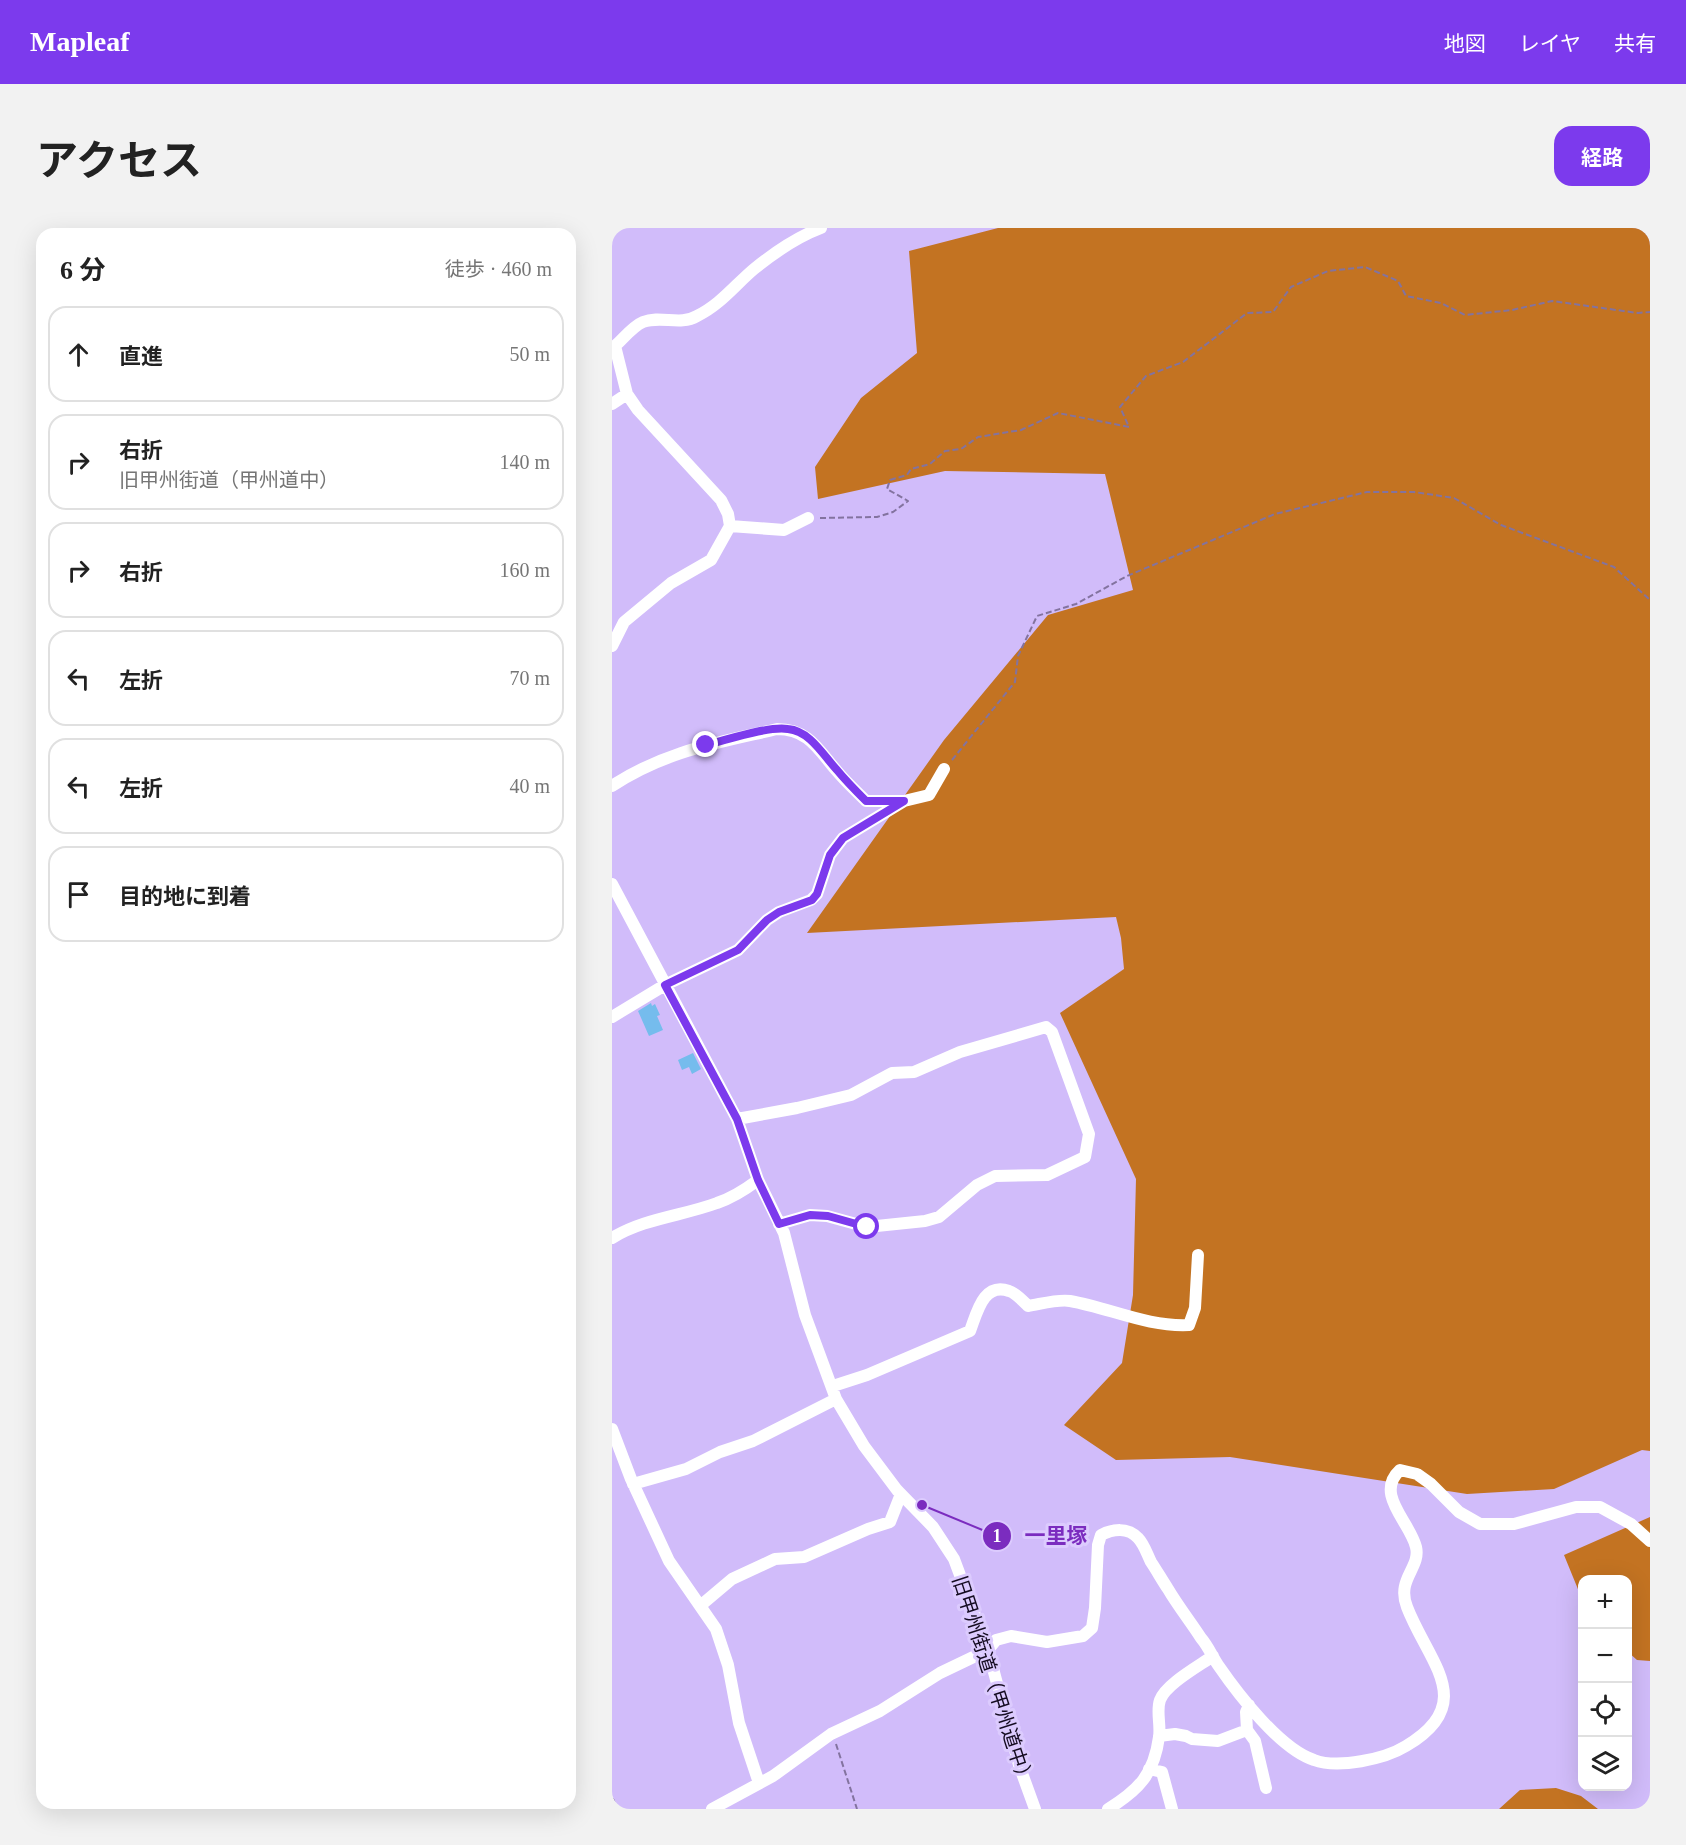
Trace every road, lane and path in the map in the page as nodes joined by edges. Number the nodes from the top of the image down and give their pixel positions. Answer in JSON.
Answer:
{"nodes":[{"id":1,"x":821,"y":228,"type":"edge"},
{"id":2,"x":796,"y":232,"type":"edge"},
{"id":3,"x":1650,"y":312,"type":"edge"},
{"id":4,"x":613,"y":346,"type":"edge"},
{"id":5,"x":627,"y":394,"type":"junction"},
{"id":6,"x":612,"y":404,"type":"edge"},
{"id":7,"x":808,"y":518,"type":"joint"},
{"id":8,"x":730,"y":526,"type":"junction"},
{"id":9,"x":1650,"y":600,"type":"edge"},
{"id":10,"x":612,"y":646,"type":"edge"},
{"id":11,"x":944,"y":769,"type":"joint"},
{"id":12,"x":612,"y":786,"type":"edge"},
{"id":13,"x":904,"y":801,"type":"junction"},
{"id":14,"x":612,"y":884,"type":"edge"},
{"id":15,"x":665,"y":985,"type":"junction"},
{"id":16,"x":612,"y":1017,"type":"edge"},
{"id":17,"x":737,"y":1119,"type":"junction"},
{"id":18,"x":758,"y":1180,"type":"junction"},
{"id":19,"x":779,"y":1224,"type":"junction"},
{"id":20,"x":612,"y":1238,"type":"edge"},
{"id":21,"x":1198,"y":1255,"type":"dead end"},
{"id":22,"x":832,"y":1386,"type":"junction"},
{"id":23,"x":836,"y":1399,"type":"junction"},
{"id":24,"x":612,"y":1428,"type":"edge"},
{"id":25,"x":633,"y":1484,"type":"junction"},
{"id":26,"x":901,"y":1494,"type":"junction"},
{"id":27,"x":1650,"y":1541,"type":"edge"},
{"id":28,"x":700,"y":1606,"type":"junction"},
{"id":29,"x":988,"y":1650,"type":"junction"},
{"id":30,"x":1213,"y":1656,"type":"junction"},
{"id":31,"x":1249,"y":1705,"type":"junction"},
{"id":32,"x":1247,"y":1730,"type":"junction"},
{"id":33,"x":833,"y":1733,"type":"junction"},
{"id":34,"x":1159,"y":1736,"type":"junction"},
{"id":35,"x":1149,"y":1769,"type":"junction"},
{"id":36,"x":759,"y":1783,"type":"junction"},
{"id":37,"x":1266,"y":1788,"type":"dead end"},
{"id":38,"x":712,"y":1809,"type":"edge"},
{"id":39,"x":857,"y":1809,"type":"edge"},
{"id":40,"x":1035,"y":1809,"type":"edge"},
{"id":41,"x":1108,"y":1809,"type":"edge"},
{"id":42,"x":1172,"y":1809,"type":"edge"}],
"edges":[{"from":1,"to":2,"type":"street"},
{"from":2,"to":4,"type":"street"},
{"from":3,"to":7,"type":"path"},
{"from":4,"to":5,"type":"street"},
{"from":5,"to":6,"type":"street"},
{"from":5,"to":8,"type":"street"},
{"from":7,"to":8,"type":"street"},
{"from":8,"to":10,"type":"street"},
{"from":9,"to":11,"type":"path"},
{"from":11,"to":13,"type":"street"},
{"from":12,"to":13,"type":"street"},
{"from":13,"to":15,"type":"street"},
{"from":14,"to":15,"type":"street","name":"旧甲州街道（甲州道中）"},
{"from":15,"to":16,"type":"street"},
{"from":15,"to":17,"type":"street","name":"旧甲州街道（甲州道中）"},
{"from":17,"to":18,"type":"street","name":"旧甲州街道（甲州道中）"},
{"from":17,"to":19,"type":"street"},
{"from":18,"to":19,"type":"street","name":"旧甲州街道（甲州道中）"},
{"from":18,"to":20,"type":"street"},
{"from":19,"to":22,"type":"street","name":"旧甲州街道（甲州道中）"},
{"from":21,"to":22,"type":"street"},
{"from":22,"to":23,"type":"street","name":"旧甲州街道（甲州道中）"},
{"from":23,"to":25,"type":"street"},
{"from":23,"to":26,"type":"street","name":"旧甲州街道（甲州道中）"},
{"from":24,"to":25,"type":"street"},
{"from":25,"to":28,"type":"street"},
{"from":26,"to":28,"type":"street"},
{"from":26,"to":29,"type":"street","name":"旧甲州街道（甲州道中）"},
{"from":27,"to":31,"type":"street"},
{"from":28,"to":36,"type":"street"},
{"from":29,"to":30,"type":"street"},
{"from":29,"to":33,"type":"street"},
{"from":29,"to":40,"type":"street","name":"旧甲州街道（甲州道中）"},
{"from":30,"to":31,"type":"street"},
{"from":30,"to":34,"type":"street"},
{"from":31,"to":32,"type":"street"},
{"from":32,"to":34,"type":"street"},
{"from":32,"to":37,"type":"street"},
{"from":33,"to":36,"type":"street"},
{"from":33,"to":39,"type":"path"},
{"from":34,"to":35,"type":"street"},
{"from":35,"to":41,"type":"street"},
{"from":35,"to":42,"type":"street"},
{"from":36,"to":38,"type":"street"}]}
